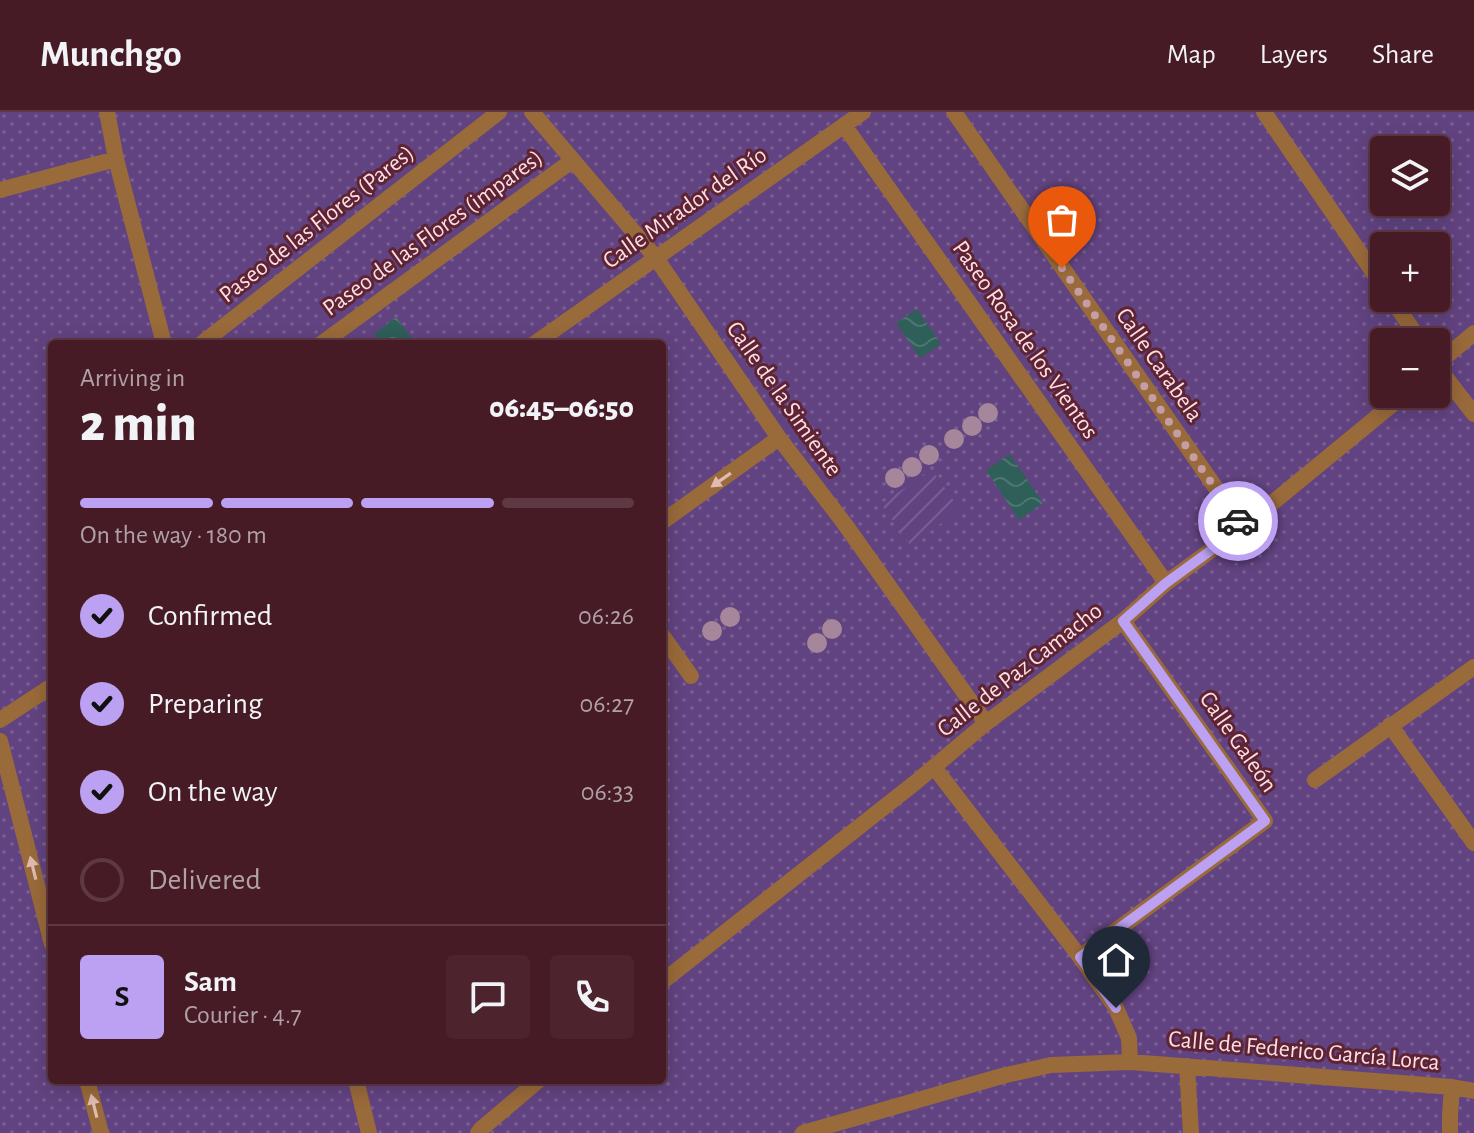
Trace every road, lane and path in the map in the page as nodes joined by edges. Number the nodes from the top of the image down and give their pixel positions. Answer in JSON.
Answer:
{"nodes":[{"id":1,"x":499,"y":112,"type":"edge"},
{"id":2,"x":532,"y":112,"type":"edge"},
{"id":3,"x":863,"y":112,"type":"edge"},
{"id":4,"x":954,"y":112,"type":"edge"},
{"id":5,"x":1264,"y":112,"type":"edge"},
{"id":6,"x":107,"y":114,"type":"edge"},
{"id":7,"x":844,"y":125,"type":"junction"},
{"id":8,"x":116,"y":159,"type":"junction"},
{"id":9,"x":573,"y":160,"type":"junction"},
{"id":10,"x":0,"y":190,"type":"edge"},
{"id":11,"x":656,"y":258,"type":"junction"},
{"id":12,"x":1370,"y":267,"type":"edge"},
{"id":13,"x":1474,"y":333,"type":"edge"},
{"id":14,"x":163,"y":340,"type":"edge"},
{"id":15,"x":206,"y":340,"type":"edge"},
{"id":16,"x":326,"y":340,"type":"edge"},
{"id":17,"x":540,"y":340,"type":"edge"},
{"id":18,"x":1450,"y":353,"type":"edge"},
{"id":19,"x":1450,"y":383,"type":"edge"},
{"id":20,"x":1388,"y":408,"type":"edge"},
{"id":21,"x":1474,"y":414,"type":"edge"},
{"id":22,"x":779,"y":438,"type":"junction"},
{"id":23,"x":666,"y":519,"type":"edge"},
{"id":24,"x":1243,"y":527,"type":"junction"},
{"id":25,"x":1166,"y":583,"type":"junction"},
{"id":26,"x":1123,"y":621,"type":"junction"},
{"id":27,"x":666,"y":641,"type":"edge"},
{"id":28,"x":1474,"y":667,"type":"edge"},
{"id":29,"x":691,"y":676,"type":"dead end"},
{"id":30,"x":48,"y":689,"type":"edge"},
{"id":31,"x":0,"y":720,"type":"edge"},
{"id":32,"x":986,"y":723,"type":"junction"},
{"id":33,"x":1390,"y":725,"type":"junction"},
{"id":34,"x":0,"y":741,"type":"edge"},
{"id":35,"x":934,"y":767,"type":"junction"},
{"id":36,"x":1315,"y":780,"type":"dead end"},
{"id":37,"x":1474,"y":843,"type":"edge"},
{"id":38,"x":48,"y":928,"type":"edge"},
{"id":39,"x":1080,"y":957,"type":"junction"},
{"id":40,"x":666,"y":979,"type":"edge"},
{"id":41,"x":1130,"y":1062,"type":"junction"},
{"id":42,"x":1187,"y":1066,"type":"junction"},
{"id":43,"x":88,"y":1084,"type":"edge"},
{"id":44,"x":357,"y":1084,"type":"edge"},
{"id":45,"x":534,"y":1084,"type":"edge"},
{"id":46,"x":1452,"y":1087,"type":"junction"},
{"id":47,"x":1474,"y":1091,"type":"edge"},
{"id":48,"x":475,"y":1132,"type":"edge"},
{"id":49,"x":101,"y":1133,"type":"edge"},
{"id":50,"x":369,"y":1133,"type":"edge"},
{"id":51,"x":803,"y":1133,"type":"edge"},
{"id":52,"x":1191,"y":1133,"type":"edge"},
{"id":53,"x":1450,"y":1133,"type":"edge"}],
"edges":[{"from":1,"to":15,"type":"street","name":"Paseo de las Flores (Pares)"},
{"from":2,"to":9,"type":"street","name":"Calle de la Simiente"},
{"from":3,"to":7,"type":"street","name":"Calle Mirador del Río"},
{"from":4,"to":24,"type":"street","name":"Calle Carabela"},
{"from":5,"to":12,"type":"street"},
{"from":6,"to":8,"type":"street"},
{"from":7,"to":11,"type":"street","name":"Calle Mirador del Río"},
{"from":7,"to":25,"type":"street","name":"Paseo Rosa de los Vientos"},
{"from":8,"to":10,"type":"street"},
{"from":8,"to":14,"type":"street"},
{"from":9,"to":11,"type":"street","name":"Calle de la Simiente"},
{"from":9,"to":16,"type":"street","name":"Paseo de las Flores (impares)"},
{"from":11,"to":17,"type":"street","name":"Calle Mirador del Río"},
{"from":11,"to":22,"type":"street","name":"Calle de la Simiente"},
{"from":13,"to":18,"type":"street"},
{"from":19,"to":21,"type":"street"},
{"from":20,"to":24,"type":"street","name":"Calle de Paz Camacho"},
{"from":22,"to":23,"type":"street","one_way":true},
{"from":22,"to":32,"type":"street","name":"Calle de la Simiente"},
{"from":24,"to":25,"type":"street","name":"Calle de Paz Camacho"},
{"from":25,"to":26,"type":"street","name":"Calle de Paz Camacho"},
{"from":26,"to":32,"type":"street","name":"Calle de Paz Camacho"},
{"from":26,"to":39,"type":"street","name":"Calle Galeón"},
{"from":27,"to":29,"type":"street"},
{"from":28,"to":33,"type":"street"},
{"from":30,"to":31,"type":"street"},
{"from":32,"to":35,"type":"street","name":"Calle de Paz Camacho"},
{"from":33,"to":36,"type":"street"},
{"from":33,"to":37,"type":"street"},
{"from":38,"to":34,"type":"street","one_way":true},
{"from":35,"to":39,"type":"street"},
{"from":35,"to":40,"type":"street","name":"Calle de Paz Camacho"},
{"from":39,"to":41,"type":"street"},
{"from":41,"to":42,"type":"street","name":"Calle de Federico García Lorca"},
{"from":41,"to":51,"type":"street","name":"Calle de Federico García Lorca"},
{"from":42,"to":46,"type":"street","name":"Calle de Federico García Lorca"},
{"from":42,"to":52,"type":"street"},
{"from":49,"to":43,"type":"street","one_way":true},
{"from":44,"to":50,"type":"street"},
{"from":45,"to":48,"type":"street"},
{"from":46,"to":47,"type":"street","name":"Calle de Federico García Lorca"},
{"from":46,"to":53,"type":"street"}]}
